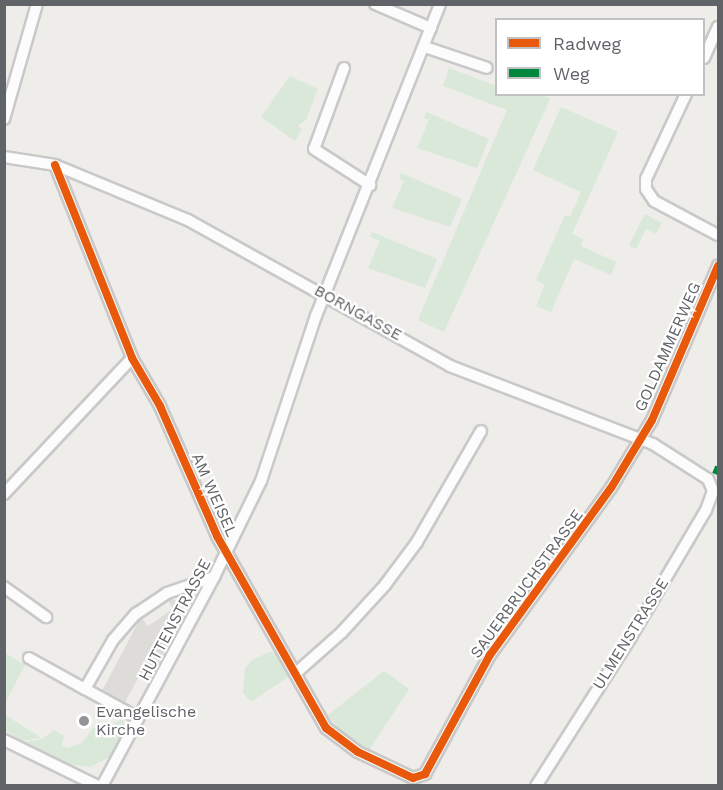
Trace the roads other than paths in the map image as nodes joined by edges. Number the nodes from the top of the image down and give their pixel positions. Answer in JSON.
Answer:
{"nodes":[{"id":1,"x":37,"y":4,"type":"edge"},
{"id":2,"x":375,"y":4,"type":"edge"},
{"id":3,"x":440,"y":4,"type":"edge"},
{"id":4,"x":718,"y":27,"type":"edge"},
{"id":5,"x":431,"y":28,"type":"junction"},
{"id":6,"x":425,"y":47,"type":"junction"},
{"id":7,"x":705,"y":56,"type":"edge"},
{"id":8,"x":344,"y":68,"type":"dead end"},
{"id":9,"x":487,"y":68,"type":"dead end"},
{"id":10,"x":685,"y":96,"type":"edge"},
{"id":11,"x":4,"y":119,"type":"edge"},
{"id":12,"x":4,"y":157,"type":"edge"},
{"id":13,"x":55,"y":165,"type":"junction"},
{"id":14,"x":370,"y":185,"type":"junction"},
{"id":15,"x":718,"y":235,"type":"edge"},
{"id":16,"x":718,"y":266,"type":"edge"},
{"id":17,"x":325,"y":295,"type":"junction"},
{"id":18,"x":132,"y":358,"type":"junction"},
{"id":19,"x":481,"y":431,"type":"dead end"},
{"id":20,"x":640,"y":438,"type":"junction"},
{"id":21,"x":708,"y":479,"type":"joint"},
{"id":22,"x":4,"y":494,"type":"edge"},
{"id":23,"x":226,"y":553,"type":"junction"},
{"id":24,"x":214,"y":577,"type":"junction"},
{"id":25,"x":4,"y":587,"type":"edge"},
{"id":26,"x":46,"y":616,"type":"dead end"},
{"id":27,"x":29,"y":658,"type":"dead end"},
{"id":28,"x":297,"y":672,"type":"junction"},
{"id":29,"x":85,"y":689,"type":"junction"},
{"id":30,"x":138,"y":718,"type":"junction"},
{"id":31,"x":4,"y":740,"type":"edge"},
{"id":32,"x":419,"y":778,"type":"joint"},
{"id":33,"x":100,"y":786,"type":"edge"},
{"id":34,"x":536,"y":786,"type":"edge"}],
"edges":[{"from":1,"to":11,"type":"street"},
{"from":2,"to":5,"type":"street"},
{"from":3,"to":5,"type":"street","name":"HUTTENSTRASSE"},
{"from":4,"to":7,"type":"street"},
{"from":5,"to":6,"type":"street","name":"HUTTENSTRASSE"},
{"from":6,"to":9,"type":"street"},
{"from":6,"to":14,"type":"street","name":"HUTTENSTRASSE"},
{"from":8,"to":14,"type":"street"},
{"from":10,"to":15,"type":"street"},
{"from":12,"to":13,"type":"street","name":"BORNGASSE"},
{"from":13,"to":17,"type":"street","name":"BORNGASSE"},
{"from":13,"to":18,"type":"street","name":"AM WEISEL"},
{"from":14,"to":17,"type":"street","name":"HUTTENSTRASSE"},
{"from":16,"to":20,"type":"street","name":"GOLDAMMERWEG"},
{"from":17,"to":20,"type":"street","name":"BORNGASSE"},
{"from":17,"to":23,"type":"street","name":"HUTTENSTRASSE"},
{"from":18,"to":22,"type":"street"},
{"from":18,"to":23,"type":"street","name":"AM WEISEL"},
{"from":19,"to":28,"type":"street"},
{"from":20,"to":21,"type":"street","name":"BORNGASSE"},
{"from":20,"to":32,"type":"street","name":"SAUERBRUCHSTRASSE"},
{"from":21,"to":34,"type":"street","name":"ULMENSTRASSE"},
{"from":23,"to":24,"type":"street","name":"HUTTENSTRASSE"},
{"from":23,"to":28,"type":"street","name":"AM WEISEL"},
{"from":24,"to":29,"type":"street","name":"HUTTENSTRASSE"},
{"from":24,"to":30,"type":"street","name":"HUTTENSTRASSE"},
{"from":25,"to":26,"type":"street"},
{"from":27,"to":29,"type":"street"},
{"from":28,"to":32,"type":"street","name":"AM WEISEL"},
{"from":29,"to":30,"type":"street"},
{"from":30,"to":33,"type":"street","name":"HUTTENSTRASSE"},
{"from":31,"to":33,"type":"street"}]}
